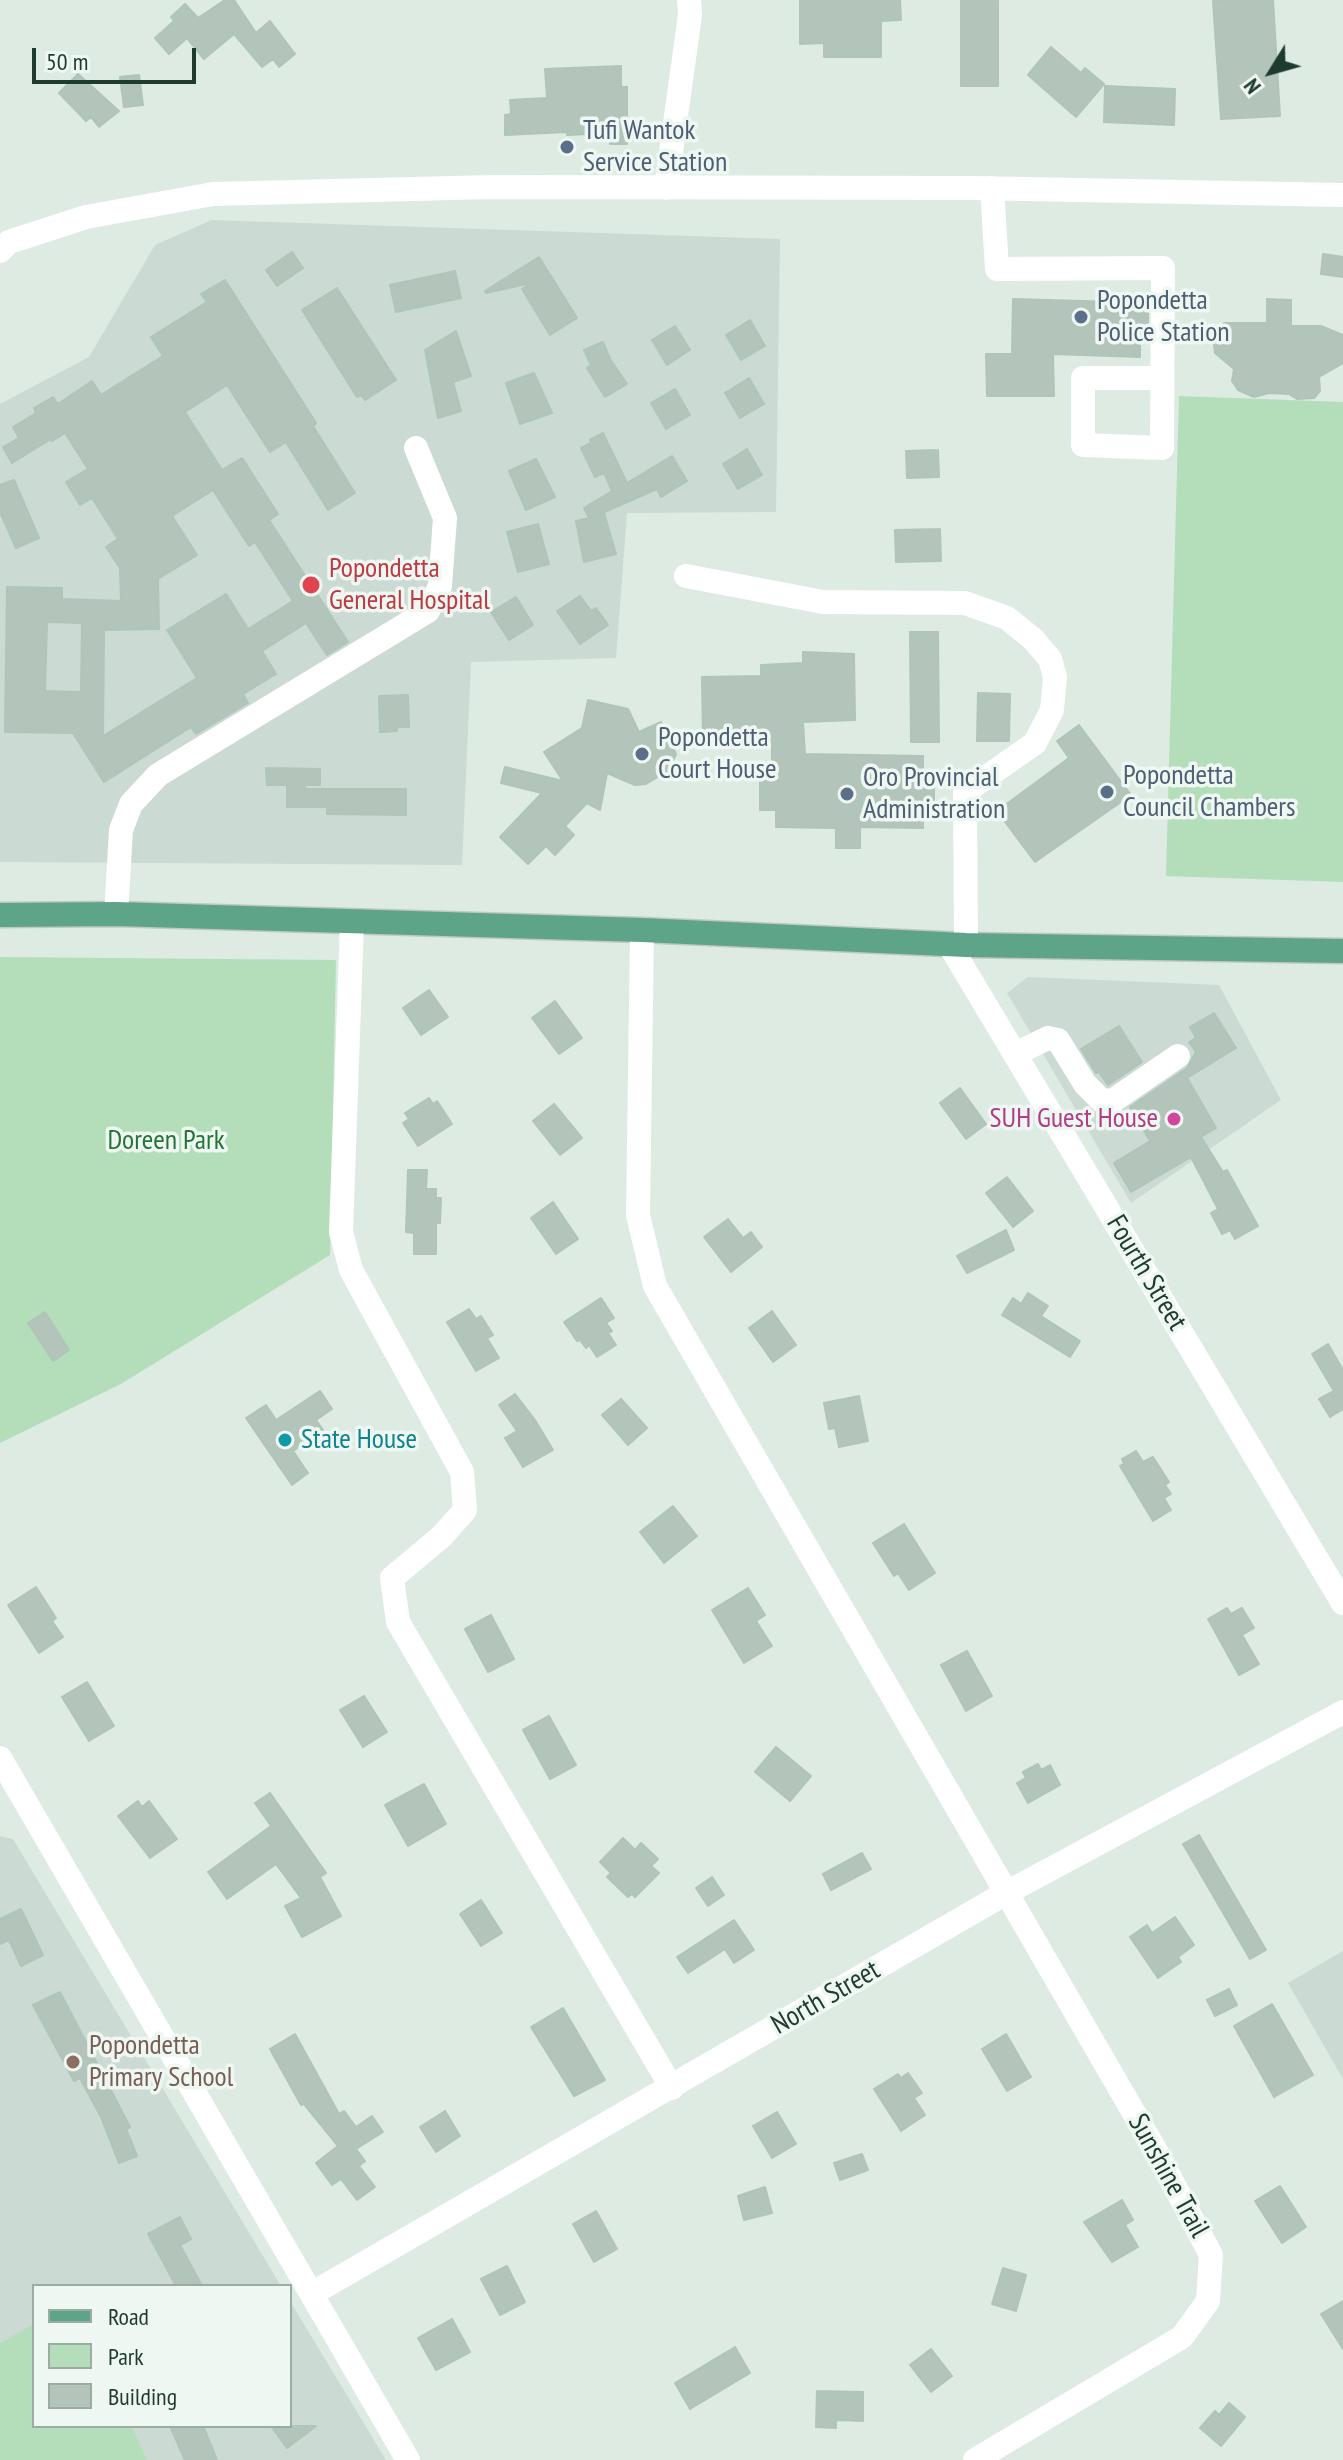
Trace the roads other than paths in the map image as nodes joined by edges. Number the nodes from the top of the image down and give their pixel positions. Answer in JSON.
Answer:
{"nodes":[{"id":1,"x":689,"y":0,"type":"edge"},
{"id":2,"x":666,"y":188,"type":"junction"},
{"id":3,"x":992,"y":188,"type":"junction"},
{"id":4,"x":1343,"y":195,"type":"edge"},
{"id":5,"x":0,"y":251,"type":"edge"},
{"id":6,"x":1162,"y":378,"type":"dead end"},
{"id":7,"x":416,"y":448,"type":"dead end"},
{"id":8,"x":686,"y":576,"type":"dead end"},
{"id":9,"x":116,"y":914,"type":"junction"},
{"id":10,"x":0,"y":915,"type":"edge"},
{"id":11,"x":352,"y":922,"type":"junction"},
{"id":12,"x":642,"y":930,"type":"junction"},
{"id":13,"x":958,"y":945,"type":"junction"},
{"id":14,"x":1343,"y":951,"type":"edge"},
{"id":15,"x":1015,"y":1054,"type":"junction"},
{"id":16,"x":1178,"y":1056,"type":"dead end"},
{"id":17,"x":1343,"y":1603,"type":"edge"},
{"id":18,"x":1343,"y":1712,"type":"edge"},
{"id":19,"x":3,"y":1771,"type":"edge"},
{"id":20,"x":1006,"y":1893,"type":"junction"},
{"id":21,"x":672,"y":2088,"type":"junction"},
{"id":22,"x":313,"y":2293,"type":"junction"},
{"id":23,"x":408,"y":2460,"type":"edge"},
{"id":24,"x":975,"y":2460,"type":"edge"}],
"edges":[{"from":1,"to":2,"type":"street"},
{"from":2,"to":3,"type":"street"},
{"from":2,"to":5,"type":"street"},
{"from":3,"to":4,"type":"street"},
{"from":3,"to":6,"type":"street"},
{"from":7,"to":9,"type":"street"},
{"from":8,"to":13,"type":"street"},
{"from":9,"to":10,"type":"main road"},
{"from":9,"to":11,"type":"main road"},
{"from":11,"to":12,"type":"main road"},
{"from":11,"to":21,"type":"street"},
{"from":12,"to":13,"type":"main road"},
{"from":12,"to":20,"type":"street","name":"Sunshine Trail"},
{"from":13,"to":14,"type":"main road"},
{"from":13,"to":15,"type":"street","name":"Fourth Street"},
{"from":15,"to":16,"type":"street"},
{"from":15,"to":17,"type":"street","name":"Fourth Street"},
{"from":18,"to":20,"type":"street","name":"North Street"},
{"from":19,"to":22,"type":"street"},
{"from":20,"to":21,"type":"street","name":"North Street"},
{"from":20,"to":24,"type":"street","name":"Sunshine Trail"},
{"from":21,"to":22,"type":"street","name":"North Street"},
{"from":22,"to":23,"type":"street"}]}
